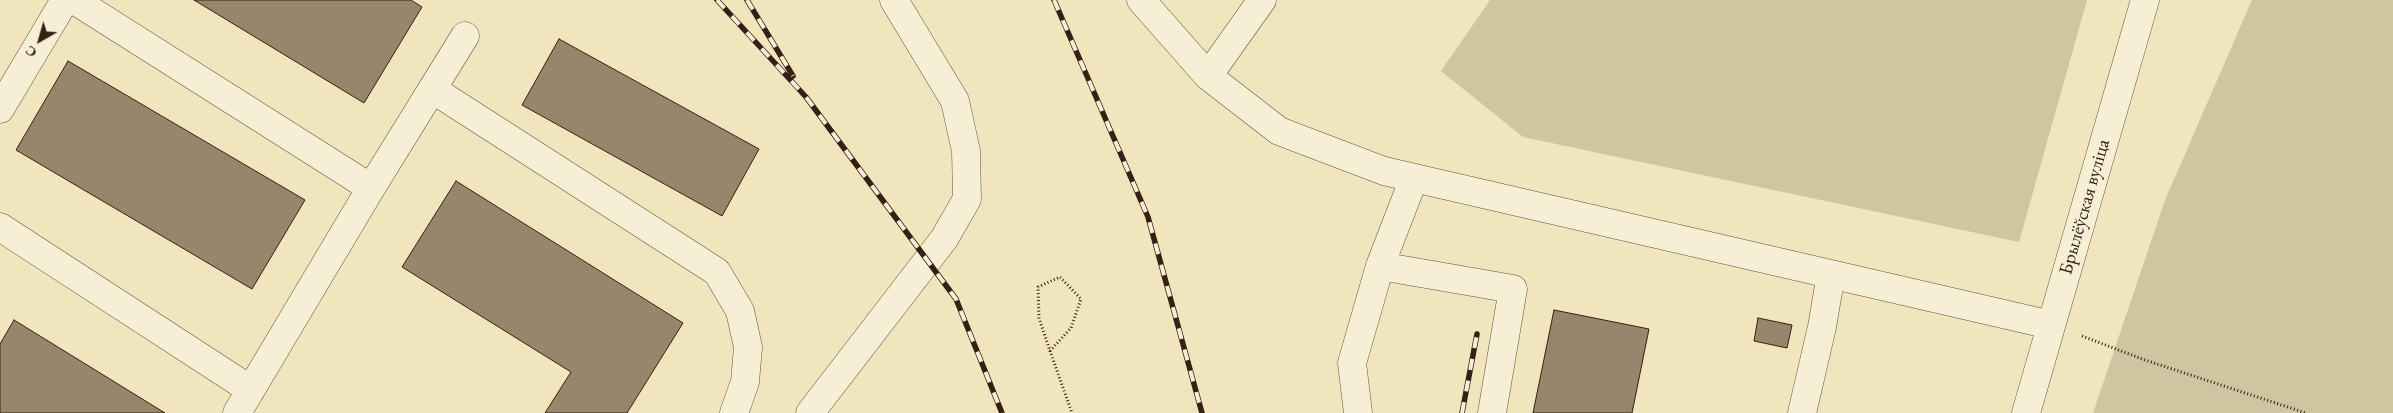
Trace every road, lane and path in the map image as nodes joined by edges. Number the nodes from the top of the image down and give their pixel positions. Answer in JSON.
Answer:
{"nodes":[{"id":1,"x":66,"y":0,"type":"edge"},
{"id":2,"x":74,"y":0,"type":"edge"},
{"id":3,"x":894,"y":0,"type":"edge"},
{"id":4,"x":1141,"y":0,"type":"edge"},
{"id":5,"x":1262,"y":0,"type":"edge"},
{"id":6,"x":2145,"y":0,"type":"edge"},
{"id":7,"x":465,"y":36,"type":"dead end"},
{"id":8,"x":1208,"y":76,"type":"junction"},
{"id":9,"x":432,"y":90,"type":"junction"},
{"id":10,"x":0,"y":109,"type":"edge"},
{"id":11,"x":1414,"y":178,"type":"junction"},
{"id":12,"x":371,"y":188,"type":"junction"},
{"id":13,"x":0,"y":227,"type":"edge"},
{"id":14,"x":1380,"y":266,"type":"junction"},
{"id":15,"x":1831,"y":274,"type":"junction"},
{"id":16,"x":2051,"y":325,"type":"junction"},
{"id":17,"x":1050,"y":351,"type":"junction"},
{"id":18,"x":250,"y":390,"type":"junction"},
{"id":19,"x":237,"y":413,"type":"edge"},
{"id":20,"x":734,"y":413,"type":"edge"},
{"id":21,"x":810,"y":413,"type":"edge"},
{"id":22,"x":1072,"y":413,"type":"edge"},
{"id":23,"x":1358,"y":413,"type":"edge"},
{"id":24,"x":1492,"y":413,"type":"edge"},
{"id":25,"x":1802,"y":413,"type":"edge"},
{"id":26,"x":2026,"y":413,"type":"edge"},
{"id":27,"x":2306,"y":413,"type":"edge"}],
"edges":[{"from":1,"to":10,"type":"street"},
{"from":2,"to":12,"type":"street"},
{"from":3,"to":21,"type":"street"},
{"from":4,"to":8,"type":"street"},
{"from":5,"to":8,"type":"street"},
{"from":6,"to":16,"type":"street","name":"Брылёўская вуліца"},
{"from":7,"to":9,"type":"street"},
{"from":8,"to":11,"type":"street"},
{"from":9,"to":12,"type":"street"},
{"from":9,"to":20,"type":"street"},
{"from":11,"to":14,"type":"street"},
{"from":11,"to":15,"type":"street"},
{"from":12,"to":18,"type":"street"},
{"from":13,"to":18,"type":"street"},
{"from":14,"to":23,"type":"street"},
{"from":14,"to":24,"type":"street"},
{"from":15,"to":16,"type":"street"},
{"from":15,"to":25,"type":"street"},
{"from":16,"to":26,"type":"street","name":"Брылёўская вуліца"},
{"from":16,"to":27,"type":"path"},
{"from":17,"to":17,"type":"path"},
{"from":17,"to":22,"type":"path"},
{"from":18,"to":19,"type":"street"}]}
